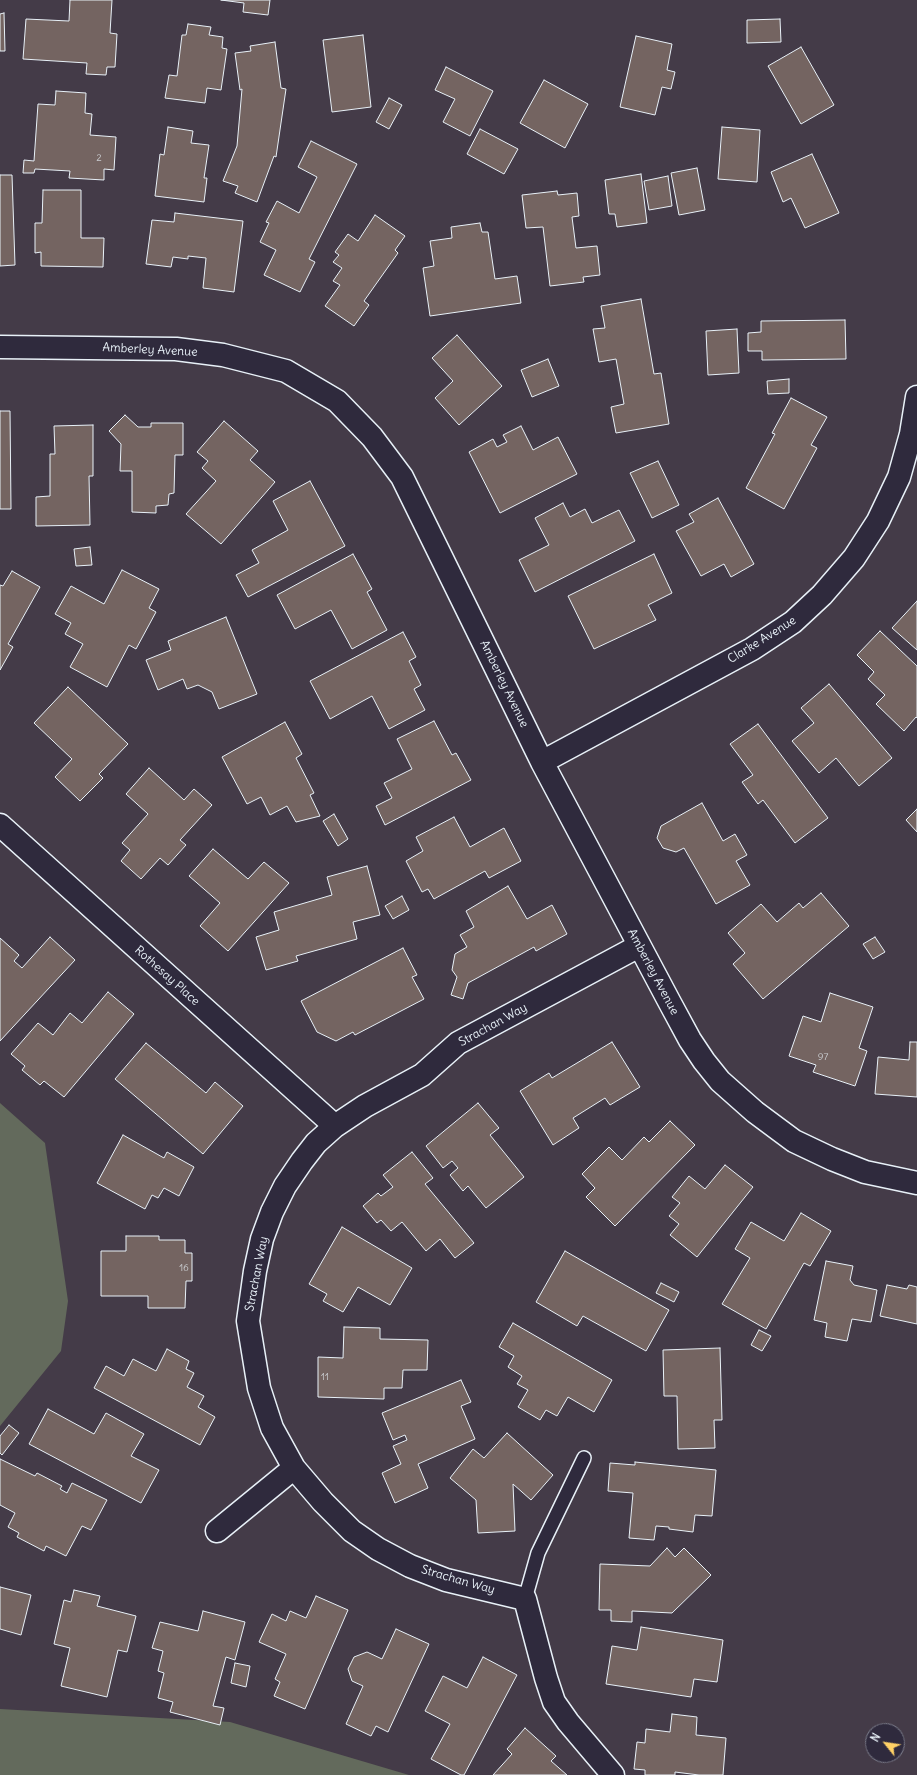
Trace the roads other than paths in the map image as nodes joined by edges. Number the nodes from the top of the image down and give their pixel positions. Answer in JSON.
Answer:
{"nodes":[{"id":1,"x":0,"y":347,"type":"edge"},
{"id":2,"x":917,"y":397,"type":"edge"},
{"id":3,"x":542,"y":762,"type":"junction"},
{"id":4,"x":0,"y":825,"type":"edge"},
{"id":5,"x":639,"y":946,"type":"junction"},
{"id":6,"x":335,"y":1126,"type":"junction"},
{"id":7,"x":917,"y":1182,"type":"edge"},
{"id":8,"x":584,"y":1458,"type":"dead end"},
{"id":9,"x":294,"y":1468,"type":"junction"},
{"id":10,"x":217,"y":1531,"type":"dead end"},
{"id":11,"x":525,"y":1599,"type":"junction"},
{"id":12,"x":613,"y":1775,"type":"edge"}],
"edges":[{"from":1,"to":3,"type":"street","name":"Amberley Avenue"},
{"from":2,"to":3,"type":"street","name":"Clarke Avenue"},
{"from":3,"to":5,"type":"street","name":"Amberley Avenue"},
{"from":4,"to":6,"type":"street","name":"Rothesay Place"},
{"from":5,"to":6,"type":"street","name":"Strachan Way"},
{"from":5,"to":7,"type":"street","name":"Amberley Avenue"},
{"from":6,"to":9,"type":"street","name":"Strachan Way"},
{"from":8,"to":11,"type":"lane"},
{"from":9,"to":10,"type":"street"},
{"from":9,"to":11,"type":"street","name":"Strachan Way"},
{"from":11,"to":12,"type":"street"}]}
